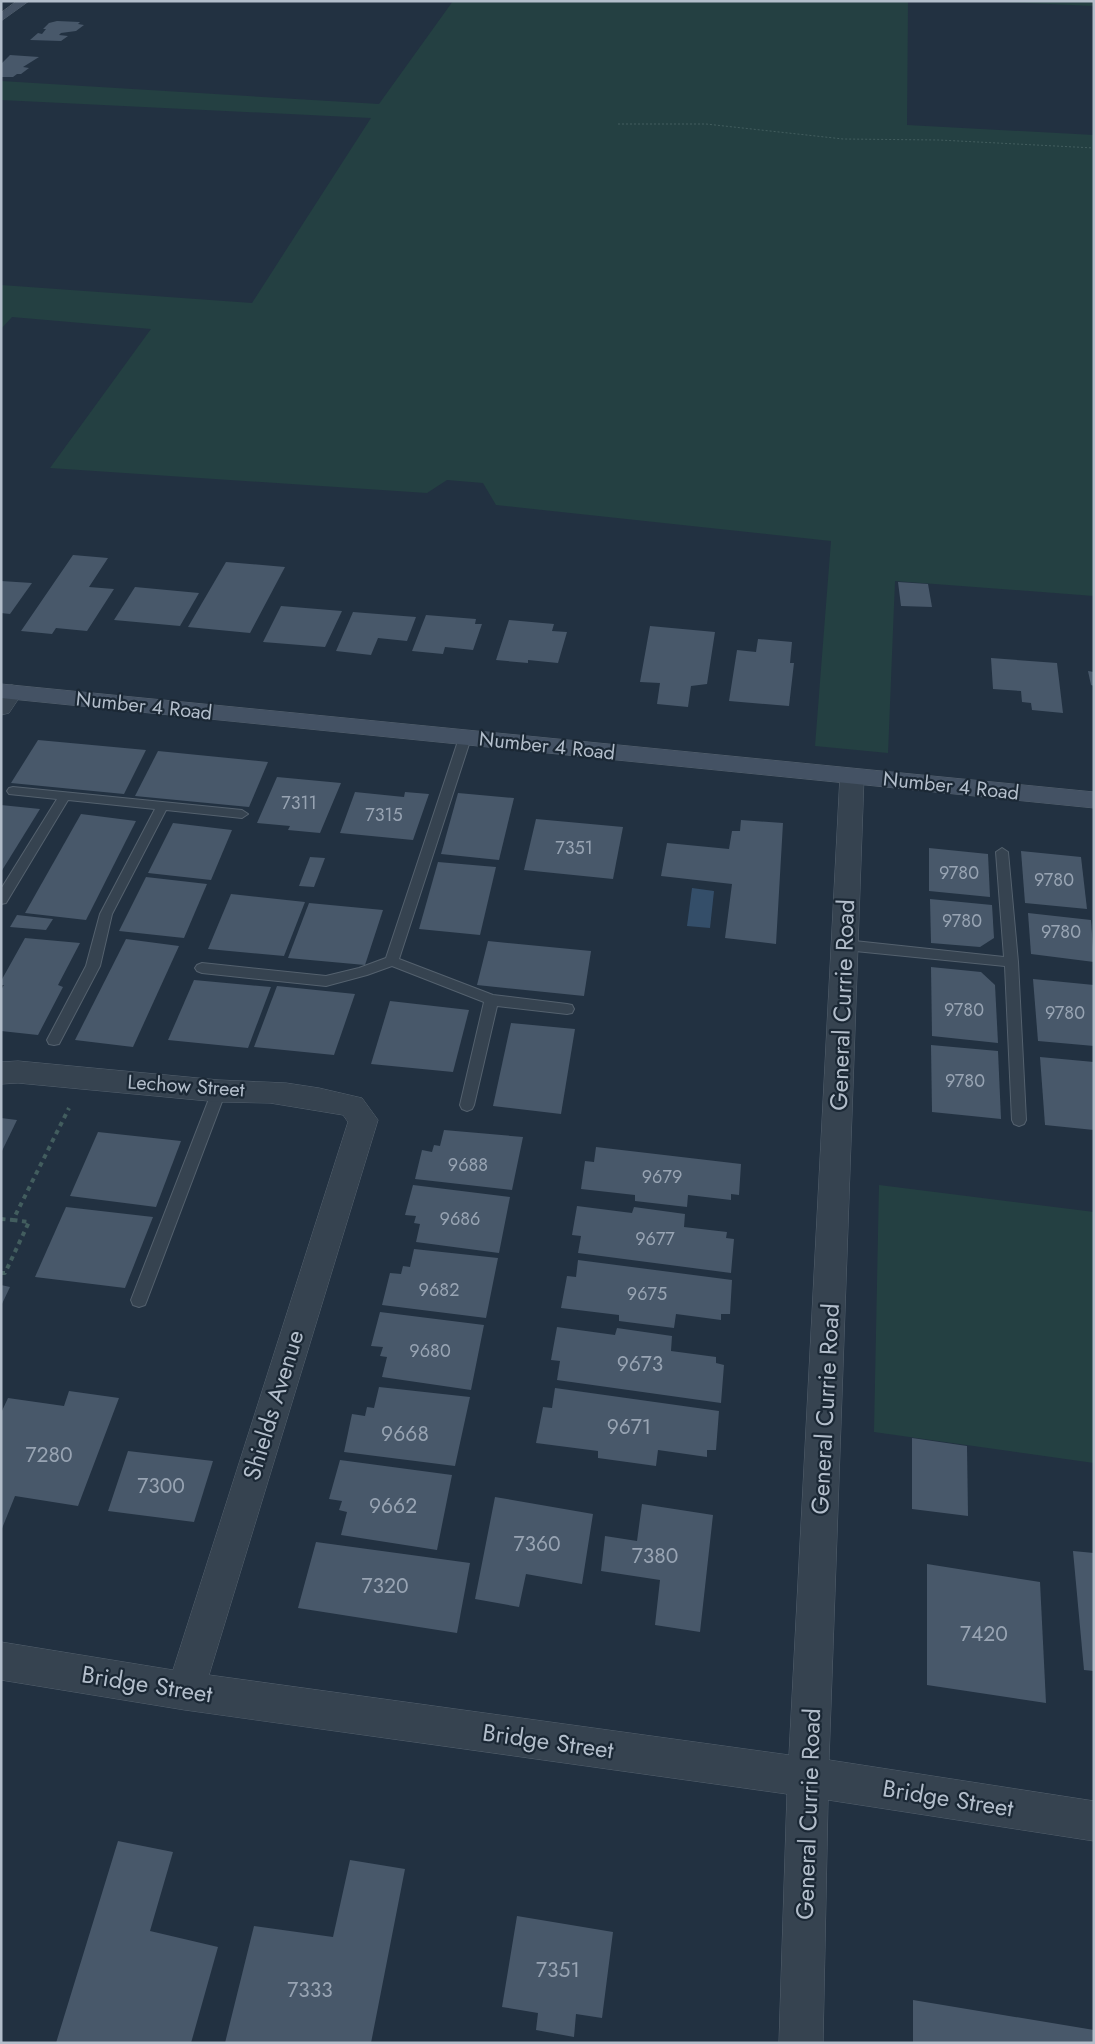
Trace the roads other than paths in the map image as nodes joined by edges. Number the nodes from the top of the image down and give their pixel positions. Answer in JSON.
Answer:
{"nodes":[{"id":1,"x":24,"y":1,"type":"edge"},
{"id":2,"x":1,"y":18,"type":"edge"},
{"id":3,"x":5,"y":697,"type":"edge"},
{"id":4,"x":464,"y":738,"type":"junction"},
{"id":5,"x":852,"y":776,"type":"junction"},
{"id":6,"x":13,"y":791,"type":"dead end"},
{"id":7,"x":64,"y":797,"type":"junction"},
{"id":8,"x":1094,"y":800,"type":"edge"},
{"id":9,"x":162,"y":806,"type":"junction"},
{"id":10,"x":242,"y":814,"type":"dead end"},
{"id":11,"x":1002,"y":852,"type":"dead end"},
{"id":12,"x":1,"y":900,"type":"edge"},
{"id":13,"x":845,"y":945,"type":"junction"},
{"id":14,"x":392,"y":961,"type":"junction"},
{"id":15,"x":1011,"y":962,"type":"junction"},
{"id":16,"x":202,"y":968,"type":"dead end"},
{"id":17,"x":491,"y":1000,"type":"junction"},
{"id":18,"x":567,"y":1009,"type":"dead end"},
{"id":19,"x":54,"y":1040,"type":"dead end"},
{"id":20,"x":1,"y":1073,"type":"edge"},
{"id":21,"x":220,"y":1091,"type":"junction"},
{"id":22,"x":467,"y":1105,"type":"dead end"},
{"id":23,"x":363,"y":1120,"type":"joint"},
{"id":24,"x":1019,"y":1120,"type":"dead end"},
{"id":25,"x":139,"y":1300,"type":"dead end"},
{"id":26,"x":1,"y":1661,"type":"edge"},
{"id":27,"x":185,"y":1691,"type":"junction"},
{"id":28,"x":808,"y":1777,"type":"junction"},
{"id":29,"x":1094,"y":1821,"type":"edge"},
{"id":30,"x":800,"y":2043,"type":"edge"}],
"edges":[{"from":1,"to":2,"type":"main road"},
{"from":3,"to":4,"type":"main road","name":"Number 4 Road"},
{"from":4,"to":5,"type":"main road","name":"Number 4 Road"},
{"from":4,"to":14,"type":"lane"},
{"from":5,"to":8,"type":"main road","name":"Number 4 Road"},
{"from":5,"to":13,"type":"street","name":"General Currie Road"},
{"from":6,"to":7,"type":"lane"},
{"from":7,"to":9,"type":"lane"},
{"from":7,"to":12,"type":"lane"},
{"from":9,"to":10,"type":"lane"},
{"from":9,"to":19,"type":"lane"},
{"from":11,"to":15,"type":"lane"},
{"from":13,"to":15,"type":"lane"},
{"from":13,"to":28,"type":"street","name":"General Currie Road"},
{"from":14,"to":16,"type":"lane"},
{"from":14,"to":17,"type":"lane"},
{"from":15,"to":24,"type":"lane"},
{"from":17,"to":18,"type":"lane"},
{"from":17,"to":22,"type":"lane"},
{"from":20,"to":21,"type":"street","name":"Lechow Street"},
{"from":21,"to":23,"type":"street","name":"Lechow Street"},
{"from":21,"to":25,"type":"lane"},
{"from":23,"to":27,"type":"street","name":"Shields Avenue"},
{"from":26,"to":27,"type":"street","name":"Bridge Street"},
{"from":27,"to":28,"type":"street","name":"Bridge Street"},
{"from":28,"to":29,"type":"street","name":"Bridge Street"},
{"from":28,"to":30,"type":"street","name":"General Currie Road"}]}
